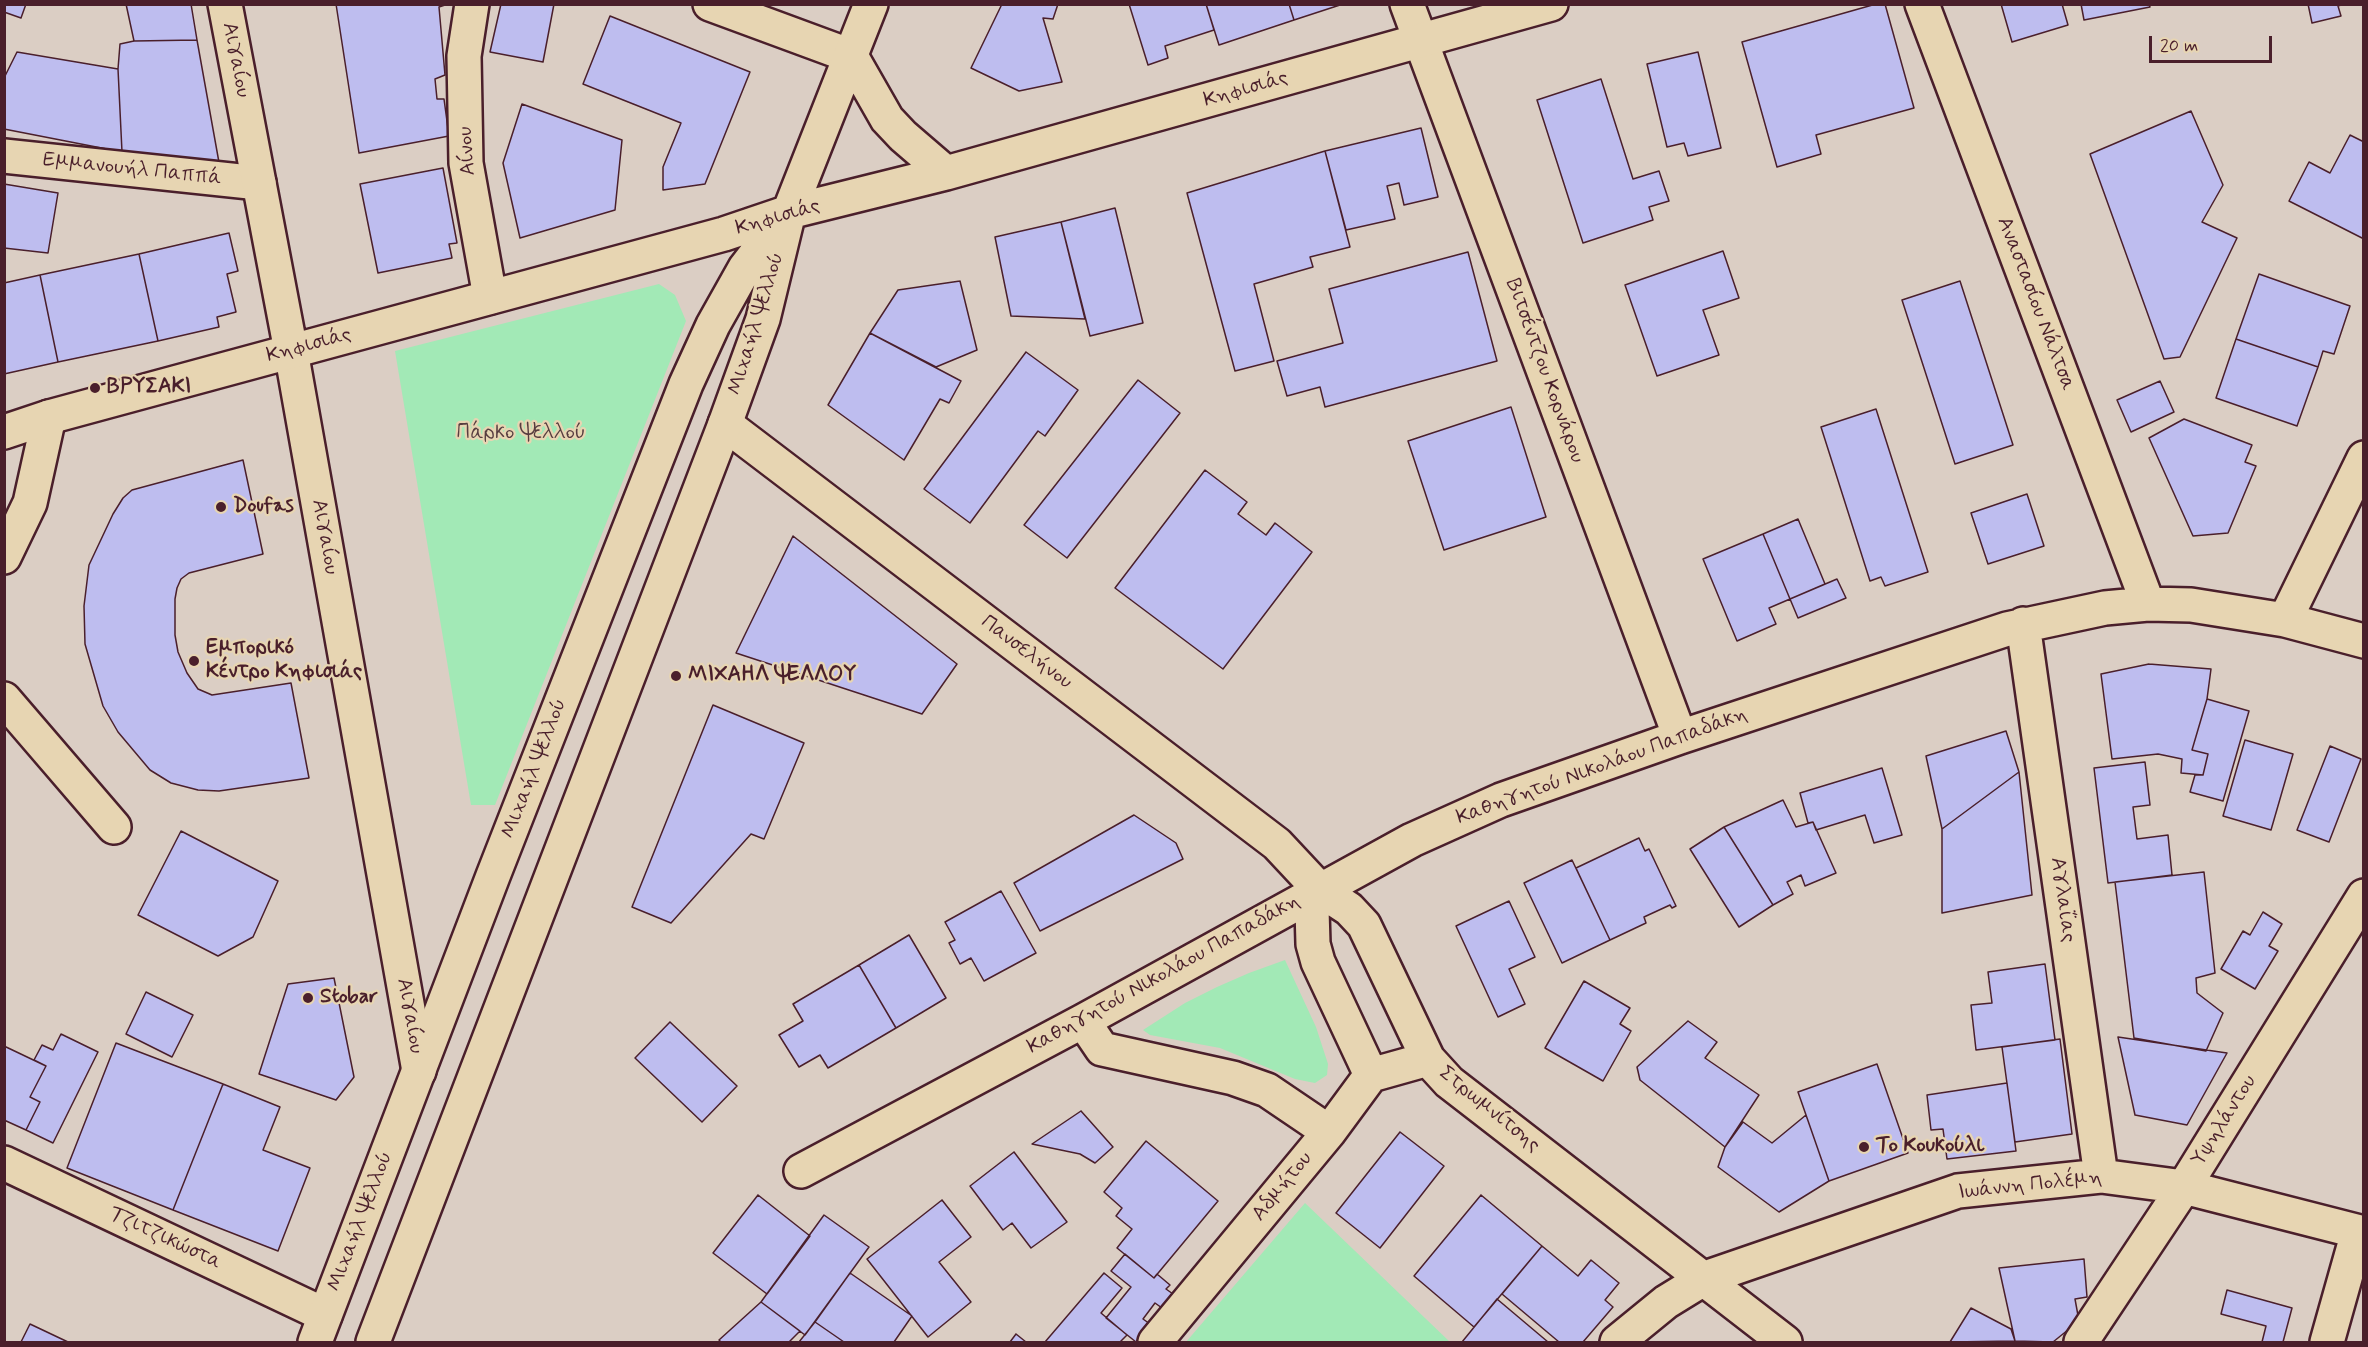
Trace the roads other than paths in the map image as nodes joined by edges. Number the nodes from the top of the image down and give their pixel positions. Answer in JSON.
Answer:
{"nodes":[{"id":1,"x":225,"y":4,"type":"edge"},
{"id":2,"x":472,"y":4,"type":"edge"},
{"id":3,"x":710,"y":4,"type":"edge"},
{"id":4,"x":871,"y":4,"type":"edge"},
{"id":5,"x":1407,"y":4,"type":"edge"},
{"id":6,"x":1551,"y":4,"type":"edge"},
{"id":7,"x":1922,"y":4,"type":"edge"},
{"id":8,"x":1421,"y":41,"type":"junction"},
{"id":9,"x":851,"y":56,"type":"junction"},
{"id":10,"x":4,"y":156,"type":"edge"},
{"id":11,"x":946,"y":173,"type":"junction"},
{"id":12,"x":259,"y":183,"type":"junction"},
{"id":13,"x":789,"y":212,"type":"junction"},
{"id":14,"x":490,"y":297,"type":"junction"},
{"id":15,"x":291,"y":351,"type":"junction"},
{"id":16,"x":49,"y":417,"type":"junction"},
{"id":17,"x":725,"y":424,"type":"junction"},
{"id":18,"x":4,"y":432,"type":"edge"},
{"id":19,"x":2364,"y":458,"type":"edge"},
{"id":20,"x":4,"y":557,"type":"edge"},
{"id":21,"x":2148,"y":604,"type":"junction"},
{"id":22,"x":2286,"y":620,"type":"junction"},
{"id":23,"x":2023,"y":624,"type":"junction"},
{"id":24,"x":2364,"y":641,"type":"edge"},
{"id":25,"x":4,"y":699,"type":"edge"},
{"id":26,"x":1680,"y":737,"type":"junction"},
{"id":27,"x":114,"y":827,"type":"dead end"},
{"id":28,"x":1320,"y":890,"type":"junction"},
{"id":29,"x":2364,"y":896,"type":"edge"},
{"id":30,"x":1083,"y":1021,"type":"junction"},
{"id":31,"x":1428,"y":1059,"type":"junction"},
{"id":32,"x":419,"y":1071,"type":"junction"},
{"id":33,"x":1371,"y":1076,"type":"junction"},
{"id":34,"x":1329,"y":1132,"type":"junction"},
{"id":35,"x":4,"y":1163,"type":"edge"},
{"id":36,"x":801,"y":1171,"type":"dead end"},
{"id":37,"x":2101,"y":1176,"type":"junction"},
{"id":38,"x":2184,"y":1187,"type":"junction"},
{"id":39,"x":2361,"y":1232,"type":"edge"},
{"id":40,"x":1705,"y":1278,"type":"junction"},
{"id":41,"x":320,"y":1329,"type":"edge"},
{"id":42,"x":373,"y":1342,"type":"edge"},
{"id":43,"x":1155,"y":1342,"type":"edge"},
{"id":44,"x":1617,"y":1342,"type":"edge"},
{"id":45,"x":1785,"y":1342,"type":"edge"},
{"id":46,"x":2081,"y":1342,"type":"edge"},
{"id":47,"x":2327,"y":1342,"type":"edge"}],
"edges":[{"from":1,"to":12,"type":"street","name":"Αιγαίου"},
{"from":2,"to":14,"type":"street","name":"Αίνου"},
{"from":3,"to":9,"type":"street"},
{"from":4,"to":9,"type":"street","name":"Μιχαήλ Ψελλού"},
{"from":5,"to":8,"type":"street","name":"Βιτσέντζου Κορνάρου"},
{"from":6,"to":8,"type":"street","name":"Κηφισιάς"},
{"from":7,"to":21,"type":"street","name":"Αναστασίου Νάλτσα"},
{"from":8,"to":11,"type":"street","name":"Κηφισιάς"},
{"from":8,"to":26,"type":"street","name":"Βιτσέντζου Κορνάρου"},
{"from":9,"to":11,"type":"street"},
{"from":9,"to":13,"type":"street","name":"Μιχαήλ Ψελλού"},
{"from":10,"to":12,"type":"street","name":"Εμμανουήλ Παππά"},
{"from":11,"to":13,"type":"street","name":"Κηφισιάς"},
{"from":12,"to":15,"type":"street","name":"Αιγαίου"},
{"from":13,"to":14,"type":"street","name":"Κηφισιάς"},
{"from":13,"to":17,"type":"street","name":"Μιχαήλ Ψελλού"},
{"from":13,"to":32,"type":"street","name":"Μιχαήλ Ψελλού"},
{"from":14,"to":15,"type":"street","name":"Κηφισιάς"},
{"from":15,"to":16,"type":"street","name":"Κηφισιάς"},
{"from":15,"to":32,"type":"street","name":"Αιγαίου"},
{"from":16,"to":18,"type":"street","name":"Κηφισιάς"},
{"from":16,"to":20,"type":"street"},
{"from":17,"to":28,"type":"street","name":"Πανσελήνου"},
{"from":17,"to":42,"type":"street","name":"Μιχαήλ Ψελλού"},
{"from":19,"to":22,"type":"street"},
{"from":21,"to":22,"type":"street","name":"Καθηγητού Νικολάου Παπαδάκη"},
{"from":21,"to":23,"type":"street","name":"Καθηγητού Νικολάου Παπαδάκη"},
{"from":22,"to":24,"type":"street","name":"Καθηγητού Νικολάου Παπαδάκη"},
{"from":23,"to":26,"type":"street","name":"Καθηγητού Νικολάου Παπαδάκη"},
{"from":23,"to":37,"type":"street","name":"Αγλαΐας"},
{"from":25,"to":27,"type":"street"},
{"from":26,"to":28,"type":"street","name":"Καθηγητού Νικολάου Παπαδάκη"},
{"from":28,"to":30,"type":"street","name":"Καθηγητού Νικολάου Παπαδάκη"},
{"from":28,"to":31,"type":"street","name":"Στρωμνίτσης"},
{"from":28,"to":33,"type":"street"},
{"from":29,"to":38,"type":"street","name":"Υψηλάντου"},
{"from":30,"to":34,"type":"street"},
{"from":30,"to":36,"type":"street","name":"Καθηγητού Νικολάου Παπαδάκη"},
{"from":31,"to":33,"type":"street"},
{"from":31,"to":40,"type":"street","name":"Στρωμνίτσης"},
{"from":32,"to":41,"type":"street","name":"Μιχαήλ Ψελλού"},
{"from":33,"to":34,"type":"street","name":"Αδμήτου"},
{"from":34,"to":43,"type":"street","name":"Αδμήτου"},
{"from":35,"to":41,"type":"street","name":"Τζιτζικώστα"},
{"from":37,"to":38,"type":"street","name":"Ιωάννη Πολέμη"},
{"from":37,"to":40,"type":"street","name":"Ιωάννη Πολέμη"},
{"from":38,"to":39,"type":"street","name":"Ιωάννη Πολέμη"},
{"from":38,"to":46,"type":"street","name":"Υψηλάντου"},
{"from":39,"to":47,"type":"street"},
{"from":40,"to":44,"type":"street","name":"Ιωάννη Πολέμη"},
{"from":40,"to":45,"type":"street","name":"Στρωμνίτσης"}]}
